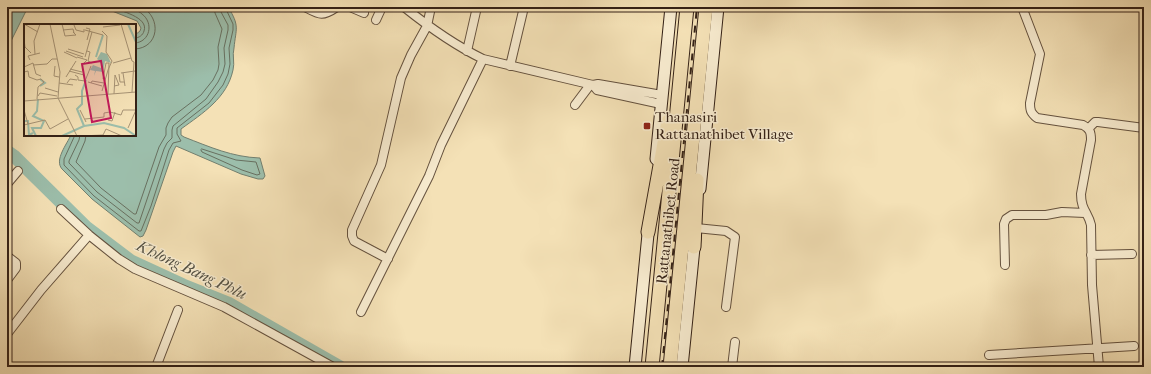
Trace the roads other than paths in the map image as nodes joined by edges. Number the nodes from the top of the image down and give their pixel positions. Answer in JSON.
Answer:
{"nodes":[{"id":1,"x":305,"y":7,"type":"edge"},
{"id":2,"x":337,"y":7,"type":"edge"},
{"id":3,"x":350,"y":7,"type":"edge"},
{"id":4,"x":382,"y":7,"type":"edge"},
{"id":5,"x":404,"y":7,"type":"edge"},
{"id":6,"x":431,"y":7,"type":"edge"},
{"id":7,"x":477,"y":7,"type":"edge"},
{"id":8,"x":524,"y":7,"type":"edge"},
{"id":9,"x":671,"y":7,"type":"edge"},
{"id":10,"x":687,"y":7,"type":"edge"},
{"id":11,"x":706,"y":7,"type":"edge"},
{"id":12,"x":718,"y":7,"type":"edge"},
{"id":13,"x":1022,"y":7,"type":"edge"},
{"id":14,"x":364,"y":13,"type":"dead end"},
{"id":15,"x":376,"y":20,"type":"dead end"},
{"id":16,"x":427,"y":26,"type":"junction"},
{"id":17,"x":684,"y":29,"type":"junction"},
{"id":18,"x":704,"y":32,"type":"junction"},
{"id":19,"x":467,"y":51,"type":"junction"},
{"id":20,"x":483,"y":59,"type":"junction"},
{"id":21,"x":510,"y":66,"type":"junction"},
{"id":22,"x":592,"y":85,"type":"junction"},
{"id":23,"x":662,"y":100,"type":"junction"},
{"id":24,"x":575,"y":106,"type":"dead end"},
{"id":25,"x":1089,"y":128,"type":"junction"},
{"id":26,"x":1144,"y":128,"type":"edge"},
{"id":27,"x":18,"y":171,"type":"dead end"},
{"id":28,"x":7,"y":184,"type":"edge"},
{"id":29,"x":61,"y":209,"type":"dead end"},
{"id":30,"x":1085,"y":212,"type":"junction"},
{"id":31,"x":696,"y":228,"type":"junction"},
{"id":32,"x":648,"y":232,"type":"junction"},
{"id":33,"x":89,"y":235,"type":"junction"},
{"id":34,"x":694,"y":247,"type":"junction"},
{"id":35,"x":1132,"y":254,"type":"dead end"},
{"id":36,"x":1091,"y":255,"type":"junction"},
{"id":37,"x":7,"y":256,"type":"edge"},
{"id":38,"x":388,"y":259,"type":"junction"},
{"id":39,"x":1005,"y":265,"type":"dead end"},
{"id":40,"x":7,"y":280,"type":"edge"},
{"id":41,"x":726,"y":306,"type":"dead end"},
{"id":42,"x":178,"y":310,"type":"dead end"},
{"id":43,"x":361,"y":312,"type":"dead end"},
{"id":44,"x":7,"y":334,"type":"edge"},
{"id":45,"x":735,"y":342,"type":"dead end"},
{"id":46,"x":1134,"y":346,"type":"dead end"},
{"id":47,"x":1096,"y":348,"type":"junction"},
{"id":48,"x":989,"y":355,"type":"dead end"},
{"id":49,"x":156,"y":367,"type":"edge"},
{"id":50,"x":333,"y":367,"type":"edge"},
{"id":51,"x":635,"y":367,"type":"edge"},
{"id":52,"x":652,"y":367,"type":"edge"},
{"id":53,"x":670,"y":367,"type":"edge"},
{"id":54,"x":682,"y":367,"type":"edge"},
{"id":55,"x":732,"y":367,"type":"edge"},
{"id":56,"x":1099,"y":367,"type":"edge"}],
"edges":[{"from":1,"to":2,"type":"street"},
{"from":3,"to":14,"type":"street"},
{"from":4,"to":15,"type":"street"},
{"from":5,"to":16,"type":"street"},
{"from":6,"to":16,"type":"street"},
{"from":7,"to":19,"type":"street"},
{"from":8,"to":21,"type":"street"},
{"from":9,"to":23,"type":"main road","name":"Rattanathibet Road"},
{"from":10,"to":17,"type":"main road","name":"Rattanathibet Road"},
{"from":11,"to":18,"type":"main road","name":"Rattanathibet Road"},
{"from":12,"to":31,"type":"main road","name":"Rattanathibet Road"},
{"from":13,"to":25,"type":"street"},
{"from":16,"to":19,"type":"street"},
{"from":16,"to":38,"type":"street"},
{"from":17,"to":32,"type":"main road"},
{"from":17,"to":52,"type":"main road","name":"Rattanathibet Road"},
{"from":18,"to":34,"type":"main road"},
{"from":18,"to":53,"type":"main road","name":"Rattanathibet Road"},
{"from":19,"to":20,"type":"street"},
{"from":20,"to":21,"type":"street"},
{"from":20,"to":38,"type":"street"},
{"from":21,"to":22,"type":"street"},
{"from":22,"to":23,"type":"street"},
{"from":22,"to":24,"type":"street"},
{"from":23,"to":32,"type":"main road","name":"Rattanathibet Road"},
{"from":25,"to":26,"type":"street"},
{"from":25,"to":30,"type":"street"},
{"from":27,"to":28,"type":"street"},
{"from":29,"to":33,"type":"street"},
{"from":30,"to":36,"type":"street"},
{"from":30,"to":39,"type":"street"},
{"from":31,"to":34,"type":"main road","name":"Rattanathibet Road"},
{"from":31,"to":41,"type":"street"},
{"from":32,"to":51,"type":"main road","name":"Rattanathibet Road"},
{"from":33,"to":44,"type":"street"},
{"from":33,"to":50,"type":"street"},
{"from":34,"to":54,"type":"main road","name":"Rattanathibet Road"},
{"from":35,"to":36,"type":"street"},
{"from":36,"to":47,"type":"street"},
{"from":37,"to":40,"type":"street"},
{"from":38,"to":43,"type":"street"},
{"from":42,"to":49,"type":"street"},
{"from":45,"to":55,"type":"street"},
{"from":46,"to":47,"type":"street"},
{"from":47,"to":48,"type":"street"},
{"from":47,"to":56,"type":"street"}]}
